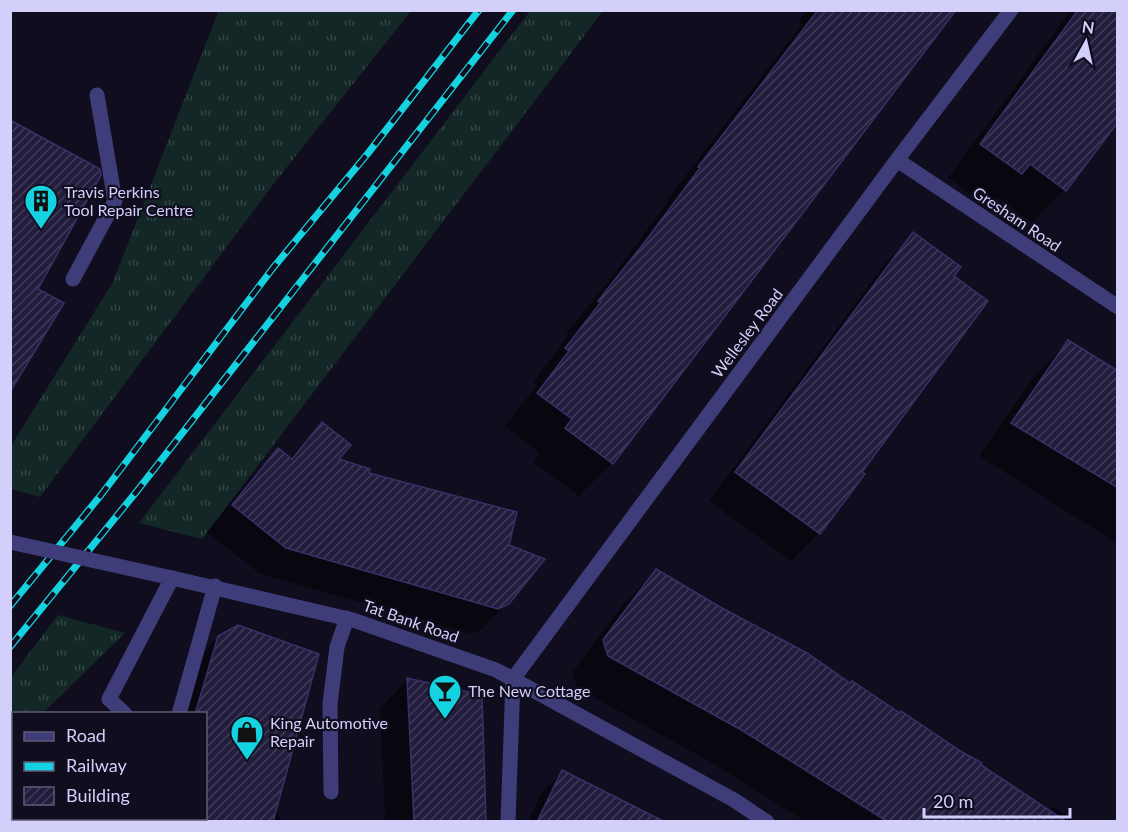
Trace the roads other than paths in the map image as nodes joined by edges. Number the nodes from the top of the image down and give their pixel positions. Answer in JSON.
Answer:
{"nodes":[{"id":1,"x":1011,"y":10,"type":"edge"},
{"id":2,"x":97,"y":95,"type":"dead end"},
{"id":3,"x":897,"y":160,"type":"junction"},
{"id":4,"x":73,"y":279,"type":"dead end"},
{"id":5,"x":1118,"y":307,"type":"edge"},
{"id":6,"x":10,"y":542,"type":"edge"},
{"id":7,"x":172,"y":578,"type":"junction"},
{"id":8,"x":215,"y":586,"type":"junction"},
{"id":9,"x":347,"y":618,"type":"junction"},
{"id":10,"x":513,"y":679,"type":"junction"},
{"id":11,"x":123,"y":712,"type":"edge"},
{"id":12,"x":180,"y":712,"type":"edge"},
{"id":13,"x":331,"y":792,"type":"dead end"},
{"id":14,"x":508,"y":822,"type":"edge"},
{"id":15,"x":767,"y":822,"type":"edge"}],
"edges":[{"from":1,"to":3,"type":"street","name":"Wellesley Road"},
{"from":2,"to":4,"type":"street"},
{"from":3,"to":5,"type":"street","name":"Gresham Road"},
{"from":3,"to":10,"type":"street","name":"Wellesley Road"},
{"from":6,"to":7,"type":"street","name":"Tat Bank Road","bridge":true},
{"from":7,"to":8,"type":"street","name":"Tat Bank Road"},
{"from":7,"to":11,"type":"street"},
{"from":8,"to":9,"type":"street","name":"Tat Bank Road"},
{"from":8,"to":12,"type":"street"},
{"from":9,"to":10,"type":"street","name":"Tat Bank Road"},
{"from":9,"to":13,"type":"street"},
{"from":10,"to":14,"type":"street"},
{"from":10,"to":15,"type":"street","name":"Tat Bank Road"}]}
